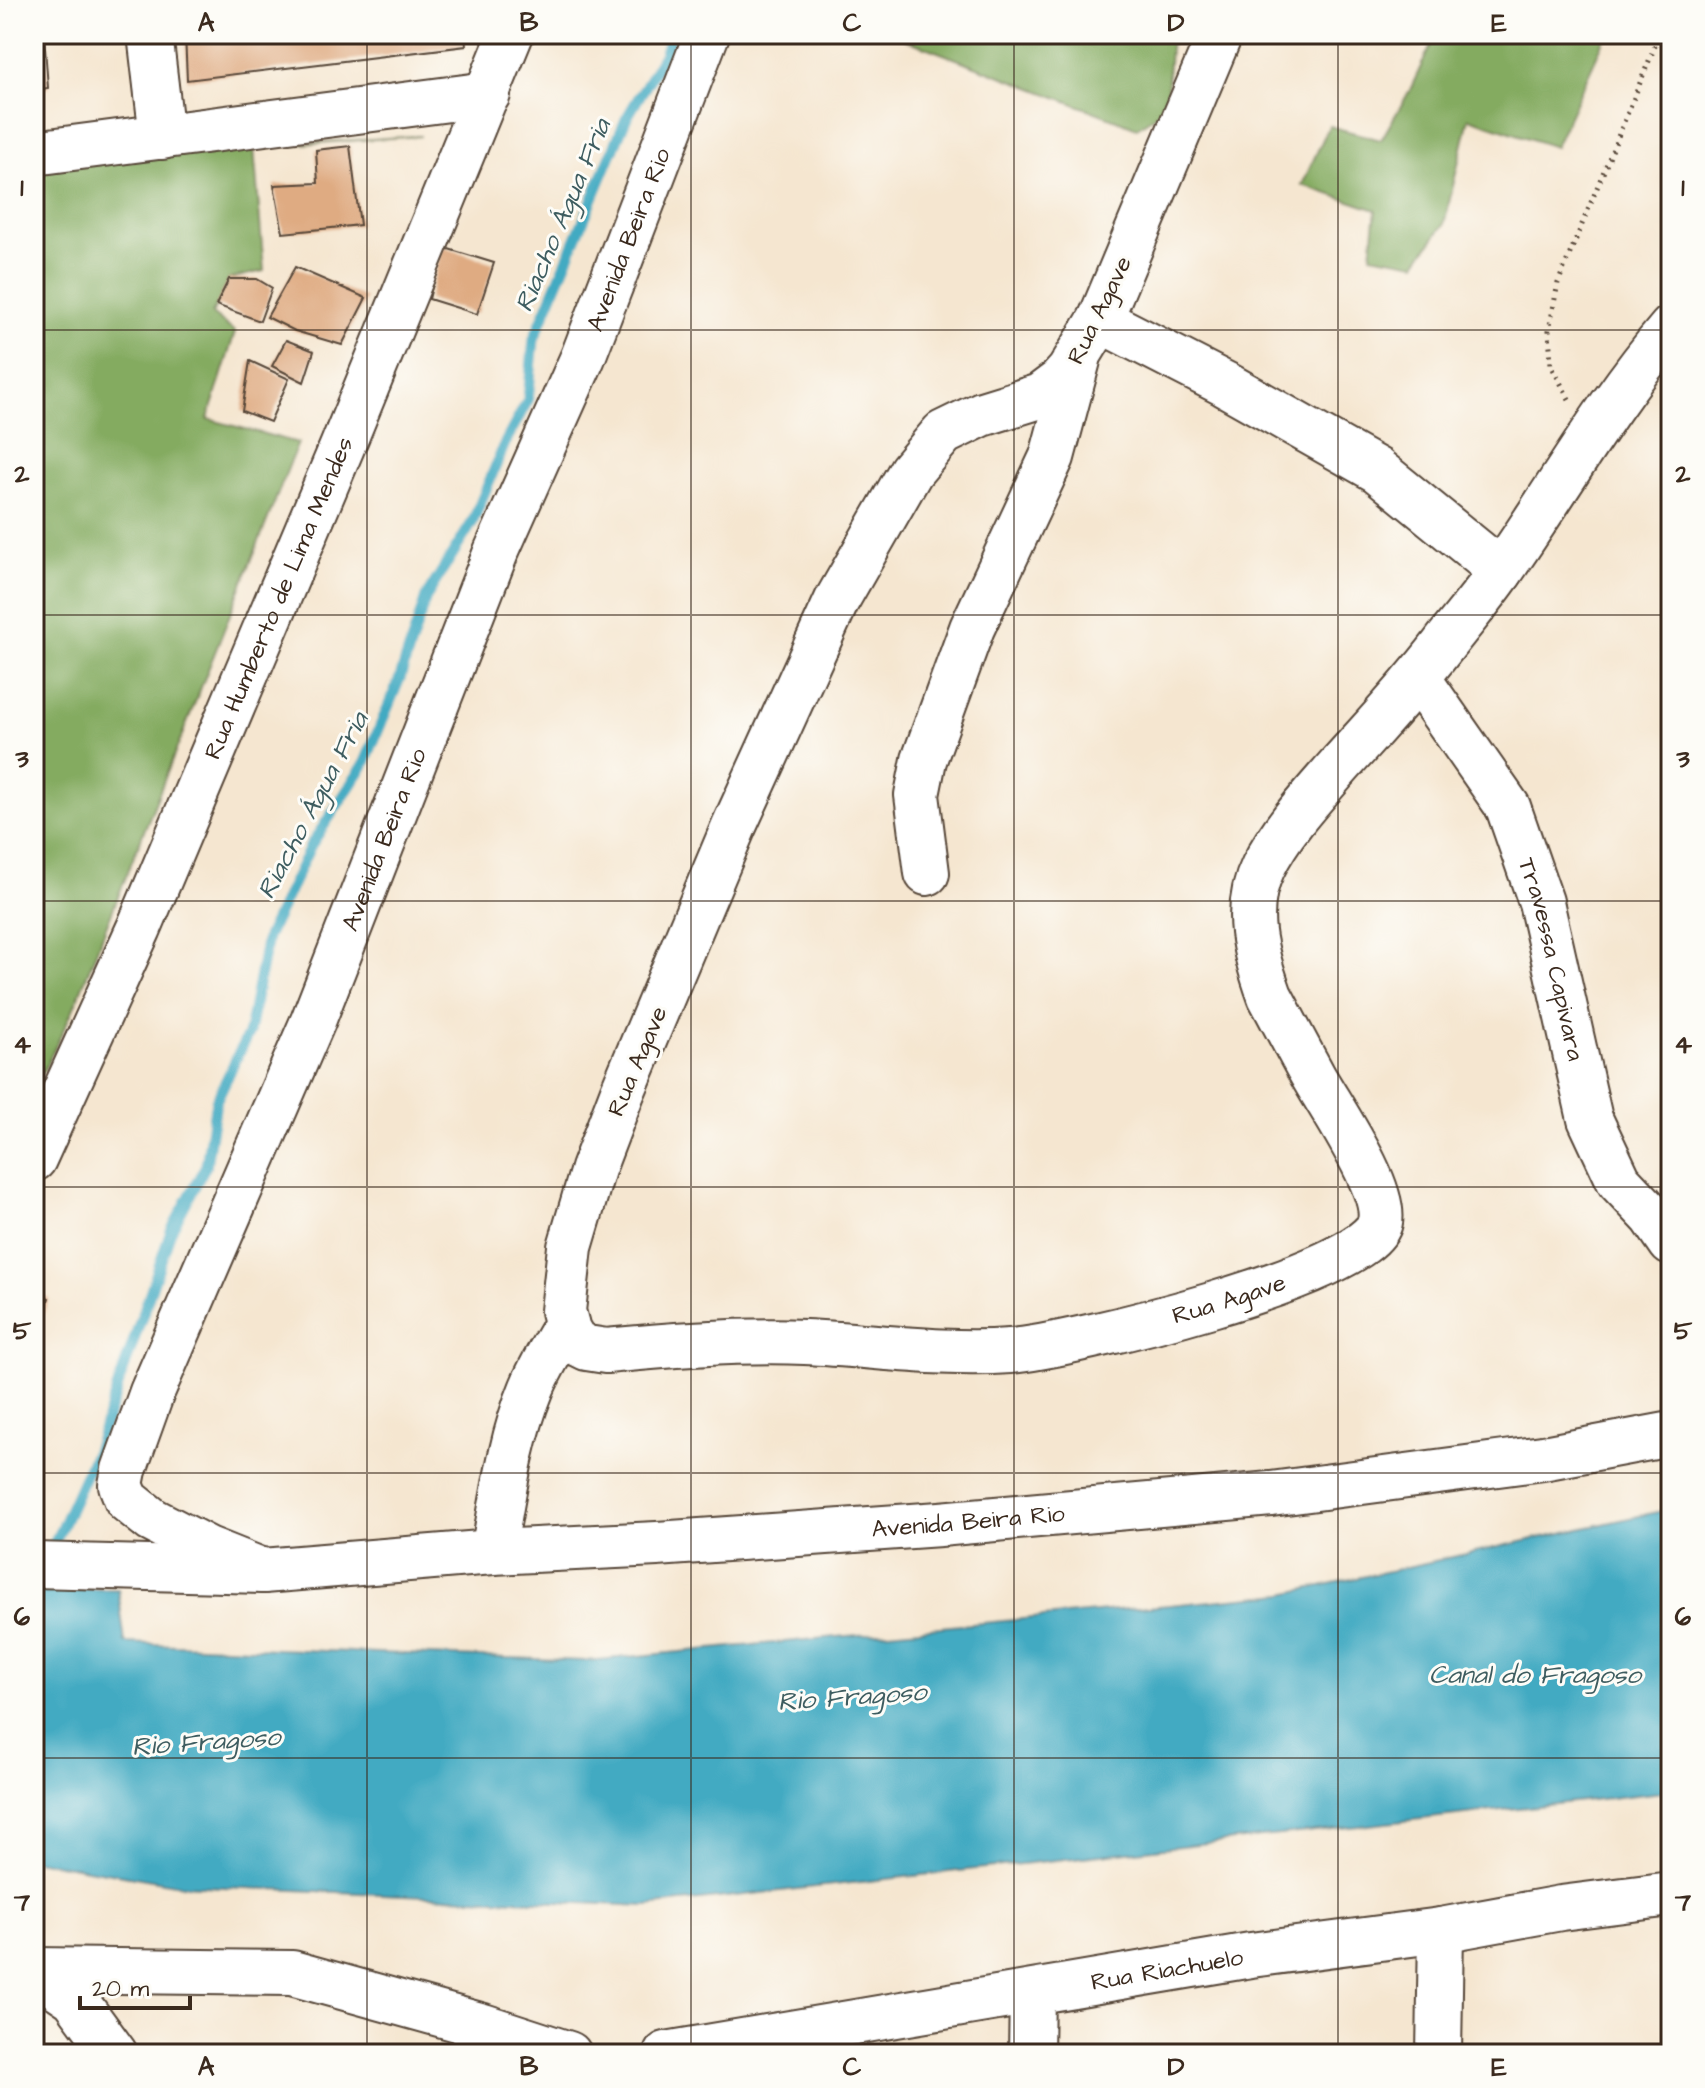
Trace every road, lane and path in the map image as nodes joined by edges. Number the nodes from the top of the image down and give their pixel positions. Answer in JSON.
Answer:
{"nodes":[{"id":1,"x":150,"y":34,"type":"edge"},
{"id":2,"x":511,"y":34,"type":"edge"},
{"id":3,"x":707,"y":34,"type":"edge"},
{"id":4,"x":1220,"y":34,"type":"edge"},
{"id":5,"x":1660,"y":34,"type":"edge"},
{"id":6,"x":488,"y":94,"type":"junction"},
{"id":7,"x":162,"y":137,"type":"junction"},
{"id":8,"x":34,"y":153,"type":"edge"},
{"id":9,"x":1671,"y":328,"type":"edge"},
{"id":10,"x":1089,"y":337,"type":"junction"},
{"id":11,"x":1589,"y":437,"type":"junction"},
{"id":12,"x":1501,"y":571,"type":"junction"},
{"id":13,"x":1418,"y":678,"type":"junction"},
{"id":14,"x":927,"y":873,"type":"dead end"},
{"id":15,"x":34,"y":1159,"type":"edge"},
{"id":16,"x":1671,"y":1243,"type":"edge"},
{"id":17,"x":566,"y":1324,"type":"junction"},
{"id":18,"x":1671,"y":1434,"type":"edge"},
{"id":19,"x":493,"y":1552,"type":"junction"},
{"id":20,"x":34,"y":1565,"type":"edge"},
{"id":21,"x":263,"y":1571,"type":"junction"},
{"id":22,"x":1671,"y":1894,"type":"edge"},
{"id":23,"x":1441,"y":1930,"type":"junction"},
{"id":24,"x":34,"y":1970,"type":"edge"},
{"id":25,"x":1032,"y":1993,"type":"junction"},
{"id":26,"x":115,"y":2054,"type":"edge"},
{"id":27,"x":569,"y":2054,"type":"edge"},
{"id":28,"x":666,"y":2054,"type":"edge"},
{"id":29,"x":1031,"y":2054,"type":"edge"},
{"id":30,"x":1439,"y":2054,"type":"edge"}],
"edges":[{"from":1,"to":7,"type":"street"},
{"from":2,"to":6,"type":"street","name":"Rua Humberto de Lima Mendes"},
{"from":3,"to":21,"type":"street","name":"Avenida Beira Rio"},
{"from":4,"to":10,"type":"street","name":"Rua Agave"},
{"from":5,"to":11,"type":"path"},
{"from":6,"to":7,"type":"street"},
{"from":6,"to":15,"type":"street","name":"Rua Humberto de Lima Mendes"},
{"from":7,"to":8,"type":"street"},
{"from":9,"to":11,"type":"street"},
{"from":10,"to":12,"type":"street"},
{"from":10,"to":14,"type":"street"},
{"from":10,"to":17,"type":"street","name":"Rua Agave"},
{"from":11,"to":12,"type":"street"},
{"from":12,"to":13,"type":"street"},
{"from":13,"to":16,"type":"street","name":"Travessa Capivara"},
{"from":13,"to":17,"type":"street","name":"Rua Agave"},
{"from":17,"to":19,"type":"street"},
{"from":18,"to":19,"type":"street","name":"Avenida Beira Rio"},
{"from":19,"to":21,"type":"street","name":"Avenida Beira Rio"},
{"from":20,"to":21,"type":"street","name":"Avenida Beira Rio"},
{"from":22,"to":23,"type":"street","name":"Rua Riachuelo"},
{"from":23,"to":25,"type":"street","name":"Rua Riachuelo"},
{"from":23,"to":30,"type":"street"},
{"from":24,"to":26,"type":"street"},
{"from":24,"to":27,"type":"street"},
{"from":25,"to":28,"type":"street","name":"Rua Riachuelo"},
{"from":25,"to":29,"type":"street"}]}
